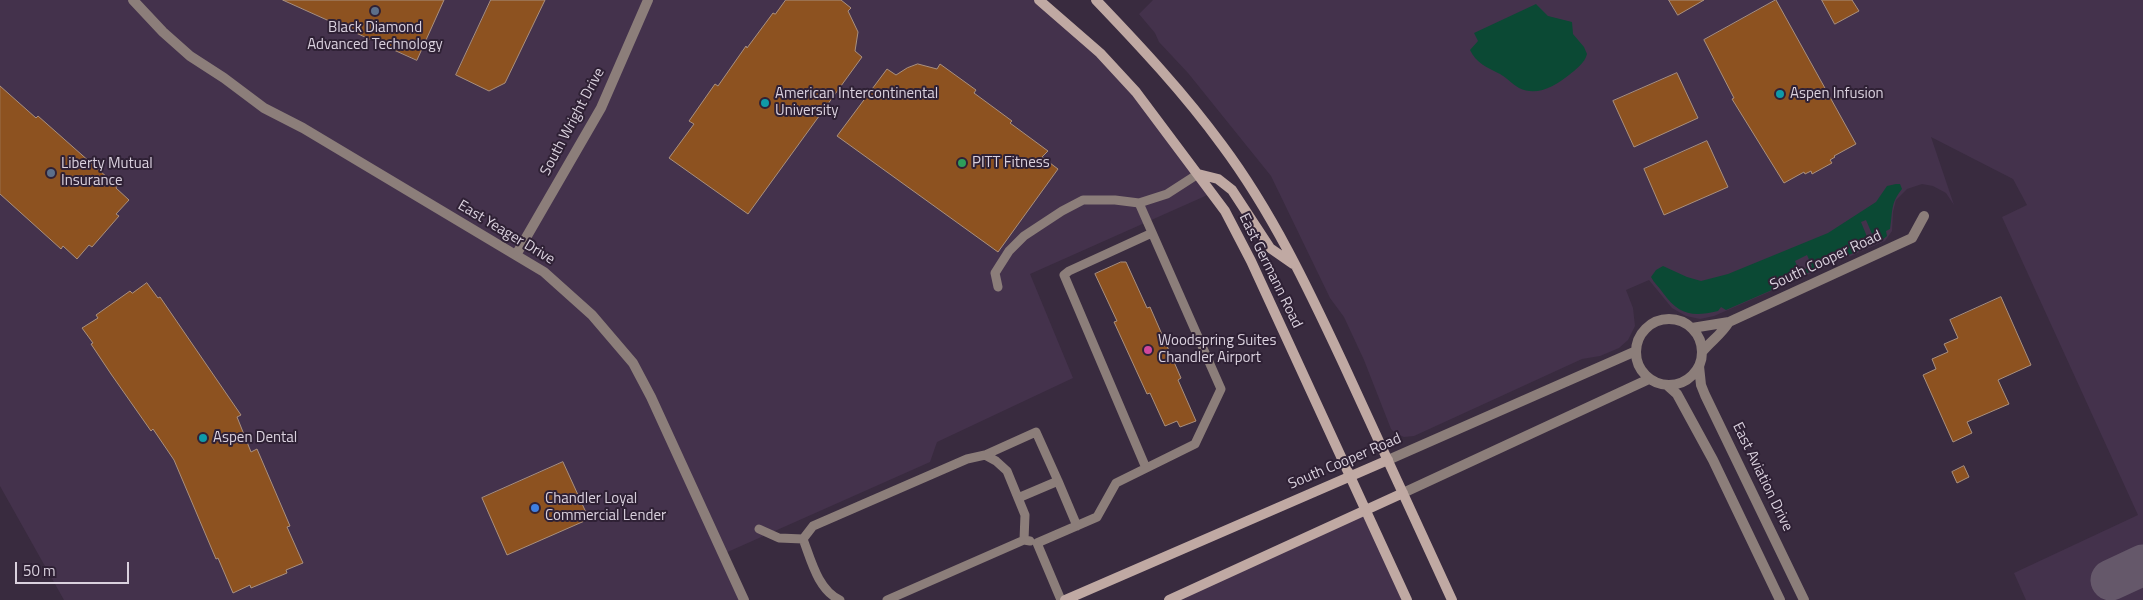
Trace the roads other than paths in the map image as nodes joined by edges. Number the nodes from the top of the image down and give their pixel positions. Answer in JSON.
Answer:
{"nodes":[{"id":1,"x":133,"y":0,"type":"edge"},
{"id":2,"x":648,"y":0,"type":"edge"},
{"id":3,"x":1039,"y":0,"type":"edge"},
{"id":4,"x":1096,"y":0,"type":"edge"},
{"id":5,"x":1198,"y":174,"type":"junction"},
{"id":6,"x":1139,"y":204,"type":"junction"},
{"id":7,"x":1924,"y":216,"type":"dead end"},
{"id":8,"x":1152,"y":233,"type":"junction"},
{"id":9,"x":516,"y":255,"type":"junction"},
{"id":10,"x":1296,"y":266,"type":"junction"},
{"id":11,"x":998,"y":287,"type":"dead end"},
{"id":12,"x":1729,"y":322,"type":"junction"},
{"id":13,"x":1692,"y":328,"type":"junction"},
{"id":14,"x":1636,"y":351,"type":"junction"},
{"id":15,"x":1702,"y":352,"type":"junction"},
{"id":16,"x":1699,"y":366,"type":"junction"},
{"id":17,"x":1649,"y":379,"type":"junction"},
{"id":18,"x":1667,"y":385,"type":"junction"},
{"id":19,"x":985,"y":455,"type":"junction"},
{"id":20,"x":1388,"y":460,"type":"junction"},
{"id":21,"x":1146,"y":468,"type":"junction"},
{"id":22,"x":1350,"y":477,"type":"junction"},
{"id":23,"x":1058,"y":481,"type":"junction"},
{"id":24,"x":1403,"y":492,"type":"junction"},
{"id":25,"x":1018,"y":498,"type":"junction"},
{"id":26,"x":1365,"y":510,"type":"junction"},
{"id":27,"x":1077,"y":526,"type":"junction"},
{"id":28,"x":759,"y":529,"type":"dead end"},
{"id":29,"x":804,"y":539,"type":"junction"},
{"id":30,"x":1024,"y":540,"type":"junction"},
{"id":31,"x":1037,"y":543,"type":"junction"},
{"id":32,"x":744,"y":600,"type":"edge"},
{"id":33,"x":840,"y":600,"type":"edge"},
{"id":34,"x":888,"y":600,"type":"edge"},
{"id":35,"x":1061,"y":600,"type":"edge"},
{"id":36,"x":1065,"y":600,"type":"edge"},
{"id":37,"x":1169,"y":600,"type":"edge"},
{"id":38,"x":1407,"y":600,"type":"edge"},
{"id":39,"x":1452,"y":600,"type":"edge"},
{"id":40,"x":1780,"y":600,"type":"edge"},
{"id":41,"x":1804,"y":600,"type":"edge"}],
"edges":[{"from":1,"to":9,"type":"street","name":"East Yeager Drive"},
{"from":2,"to":9,"type":"street","name":"South Wright Drive"},
{"from":3,"to":5,"type":"main road","name":"East Germann Road"},
{"from":4,"to":10,"type":"main road","name":"East Germann Road"},
{"from":5,"to":6,"type":"lane"},
{"from":5,"to":10,"type":"main road"},
{"from":5,"to":22,"type":"main road","name":"East Germann Road"},
{"from":6,"to":8,"type":"lane"},
{"from":6,"to":11,"type":"lane"},
{"from":7,"to":12,"type":"street","name":"South Cooper Road"},
{"from":8,"to":21,"type":"lane"},
{"from":8,"to":21,"type":"lane"},
{"from":9,"to":32,"type":"street","name":"East Yeager Drive"},
{"from":10,"to":20,"type":"main road","name":"East Germann Road"},
{"from":12,"to":13,"type":"street","name":"South Cooper Road"},
{"from":12,"to":15,"type":"street","name":"South Cooper Road"},
{"from":13,"to":14,"type":"street"},
{"from":13,"to":15,"type":"street"},
{"from":14,"to":17,"type":"street"},
{"from":14,"to":20,"type":"street","name":"South Cooper Road"},
{"from":15,"to":16,"type":"street"},
{"from":16,"to":18,"type":"street"},
{"from":16,"to":41,"type":"street","name":"East Aviation Drive"},
{"from":17,"to":18,"type":"street"},
{"from":17,"to":24,"type":"street"},
{"from":18,"to":40,"type":"street"},
{"from":19,"to":23,"type":"lane"},
{"from":19,"to":25,"type":"lane"},
{"from":19,"to":29,"type":"lane"},
{"from":20,"to":22,"type":"main road","name":"South Cooper Road"},
{"from":20,"to":24,"type":"main road","name":"East Germann Road"},
{"from":21,"to":27,"type":"lane"},
{"from":22,"to":26,"type":"main road","name":"East Germann Road"},
{"from":22,"to":36,"type":"main road","name":"South Cooper Road"},
{"from":23,"to":25,"type":"lane"},
{"from":23,"to":27,"type":"lane"},
{"from":24,"to":26,"type":"main road"},
{"from":24,"to":39,"type":"main road","name":"East Germann Road"},
{"from":25,"to":30,"type":"lane"},
{"from":26,"to":37,"type":"main road"},
{"from":26,"to":38,"type":"main road","name":"East Germann Road"},
{"from":27,"to":31,"type":"lane"},
{"from":28,"to":29,"type":"lane"},
{"from":29,"to":33,"type":"lane"},
{"from":30,"to":31,"type":"lane"},
{"from":30,"to":34,"type":"lane"},
{"from":31,"to":35,"type":"lane"}]}
